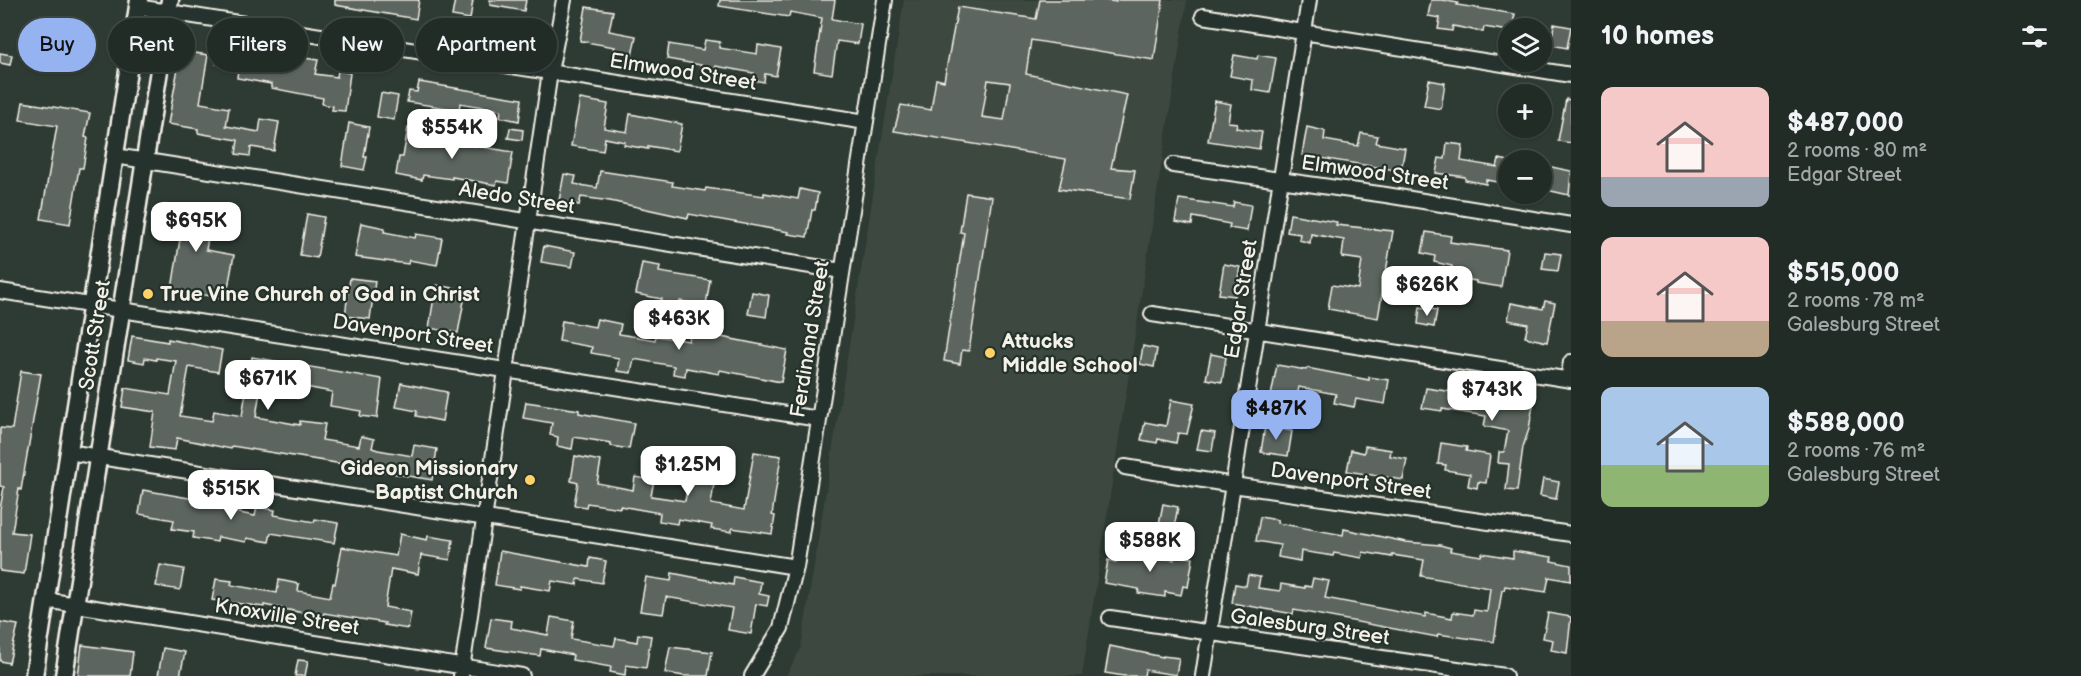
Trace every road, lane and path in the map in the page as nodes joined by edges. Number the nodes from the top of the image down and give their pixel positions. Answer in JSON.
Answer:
{"nodes":[{"id":1,"x":564,"y":0,"type":"edge"},
{"id":2,"x":885,"y":0,"type":"edge"},
{"id":3,"x":1309,"y":0,"type":"edge"},
{"id":4,"x":138,"y":4,"type":"edge"},
{"id":5,"x":169,"y":6,"type":"edge"},
{"id":6,"x":1203,"y":16,"type":"dead end"},
{"id":7,"x":1304,"y":33,"type":"junction"},
{"id":8,"x":557,"y":36,"type":"edge"},
{"id":9,"x":416,"y":49,"type":"edge"},
{"id":10,"x":550,"y":72,"type":"joint"},
{"id":11,"x":1571,"y":75,"type":"edge"},
{"id":12,"x":866,"y":122,"type":"junction"},
{"id":13,"x":115,"y":156,"type":"junction"},
{"id":14,"x":144,"y":161,"type":"junction"},
{"id":15,"x":1173,"y":165,"type":"dead end"},
{"id":16,"x":1280,"y":181,"type":"junction"},
{"id":17,"x":528,"y":221,"type":"junction"},
{"id":18,"x":1571,"y":225,"type":"edge"},
{"id":19,"x":842,"y":271,"type":"junction"},
{"id":20,"x":0,"y":291,"type":"edge"},
{"id":21,"x":91,"y":306,"type":"junction"},
{"id":22,"x":121,"y":310,"type":"junction"},
{"id":23,"x":1152,"y":314,"type":"dead end"},
{"id":24,"x":1258,"y":329,"type":"junction"},
{"id":25,"x":1571,"y":362,"type":"edge"},
{"id":26,"x":506,"y":370,"type":"junction"},
{"id":27,"x":1569,"y":379,"type":"edge"},
{"id":28,"x":819,"y":419,"type":"junction"},
{"id":29,"x":68,"y":452,"type":"junction"},
{"id":30,"x":99,"y":457,"type":"junction"},
{"id":31,"x":1125,"y":467,"type":"dead end"},
{"id":32,"x":1233,"y":485,"type":"junction"},
{"id":33,"x":484,"y":518,"type":"junction"},
{"id":34,"x":1571,"y":534,"type":"edge"},
{"id":35,"x":796,"y":567,"type":"junction"},
{"id":36,"x":45,"y":600,"type":"junction"},
{"id":37,"x":75,"y":605,"type":"junction"},
{"id":38,"x":1110,"y":618,"type":"dead end"},
{"id":39,"x":1210,"y":634,"type":"junction"},
{"id":40,"x":461,"y":671,"type":"edge"},
{"id":41,"x":34,"y":676,"type":"edge"},
{"id":42,"x":64,"y":676,"type":"edge"},
{"id":43,"x":522,"y":676,"type":"edge"},
{"id":44,"x":752,"y":676,"type":"edge"},
{"id":45,"x":1203,"y":676,"type":"edge"},
{"id":46,"x":1505,"y":676,"type":"edge"}],
"edges":[{"from":1,"to":8,"type":"street"},
{"from":2,"to":12,"type":"street","name":"Ferdinand Street"},
{"from":3,"to":7,"type":"street","name":"Edgar Street"},
{"from":4,"to":5,"type":"street","name":"Elmwood Street"},
{"from":4,"to":13,"type":"main road","name":"Scott Street"},
{"from":5,"to":9,"type":"street","name":"Elmwood Street"},
{"from":5,"to":14,"type":"main road","name":"Scott Street"},
{"from":6,"to":7,"type":"street"},
{"from":7,"to":11,"type":"street"},
{"from":7,"to":16,"type":"street","name":"Edgar Street"},
{"from":10,"to":12,"type":"street","name":"Elmwood Street"},
{"from":10,"to":17,"type":"street"},
{"from":12,"to":19,"type":"street","name":"Ferdinand Street"},
{"from":13,"to":14,"type":"street","name":"Aledo Street"},
{"from":13,"to":21,"type":"main road","name":"Scott Street"},
{"from":14,"to":17,"type":"street","name":"Aledo Street"},
{"from":14,"to":22,"type":"main road","name":"Scott Street"},
{"from":15,"to":16,"type":"street","name":"Elmwood Street"},
{"from":16,"to":18,"type":"street","name":"Elmwood Street"},
{"from":16,"to":24,"type":"street","name":"Edgar Street"},
{"from":17,"to":19,"type":"street","name":"Aledo Street"},
{"from":17,"to":26,"type":"street"},
{"from":19,"to":28,"type":"street","name":"Ferdinand Street"},
{"from":20,"to":21,"type":"street","name":"Davenport Street"},
{"from":21,"to":22,"type":"street","name":"Davenport Street"},
{"from":21,"to":29,"type":"main road","name":"Scott Street"},
{"from":22,"to":26,"type":"street","name":"Davenport Street"},
{"from":22,"to":30,"type":"main road","name":"Scott Street"},
{"from":23,"to":24,"type":"street"},
{"from":24,"to":27,"type":"street"},
{"from":24,"to":32,"type":"street","name":"Edgar Street"},
{"from":25,"to":27,"type":"street"},
{"from":26,"to":28,"type":"street","name":"Davenport Street"},
{"from":26,"to":33,"type":"street"},
{"from":28,"to":35,"type":"street","name":"Ferdinand Street"},
{"from":29,"to":30,"type":"street"},
{"from":29,"to":36,"type":"main road","name":"Scott Street"},
{"from":30,"to":33,"type":"street"},
{"from":30,"to":37,"type":"main road","name":"Scott Street"},
{"from":31,"to":32,"type":"street","name":"Davenport Street"},
{"from":32,"to":34,"type":"street","name":"Davenport Street"},
{"from":32,"to":39,"type":"street","name":"Edgar Street"},
{"from":33,"to":35,"type":"street"},
{"from":33,"to":40,"type":"street"},
{"from":35,"to":44,"type":"street","name":"Ferdinand Street"},
{"from":36,"to":37,"type":"street","name":"Knoxville Street"},
{"from":36,"to":41,"type":"main road","name":"Scott Street"},
{"from":37,"to":40,"type":"street","name":"Knoxville Street"},
{"from":37,"to":42,"type":"main road","name":"Scott Street"},
{"from":38,"to":39,"type":"street","name":"Galesburg Street"},
{"from":39,"to":45,"type":"street","name":"Edgar Street"},
{"from":39,"to":46,"type":"street","name":"Galesburg Street"},
{"from":40,"to":43,"type":"street","name":"Knoxville Street"}]}
